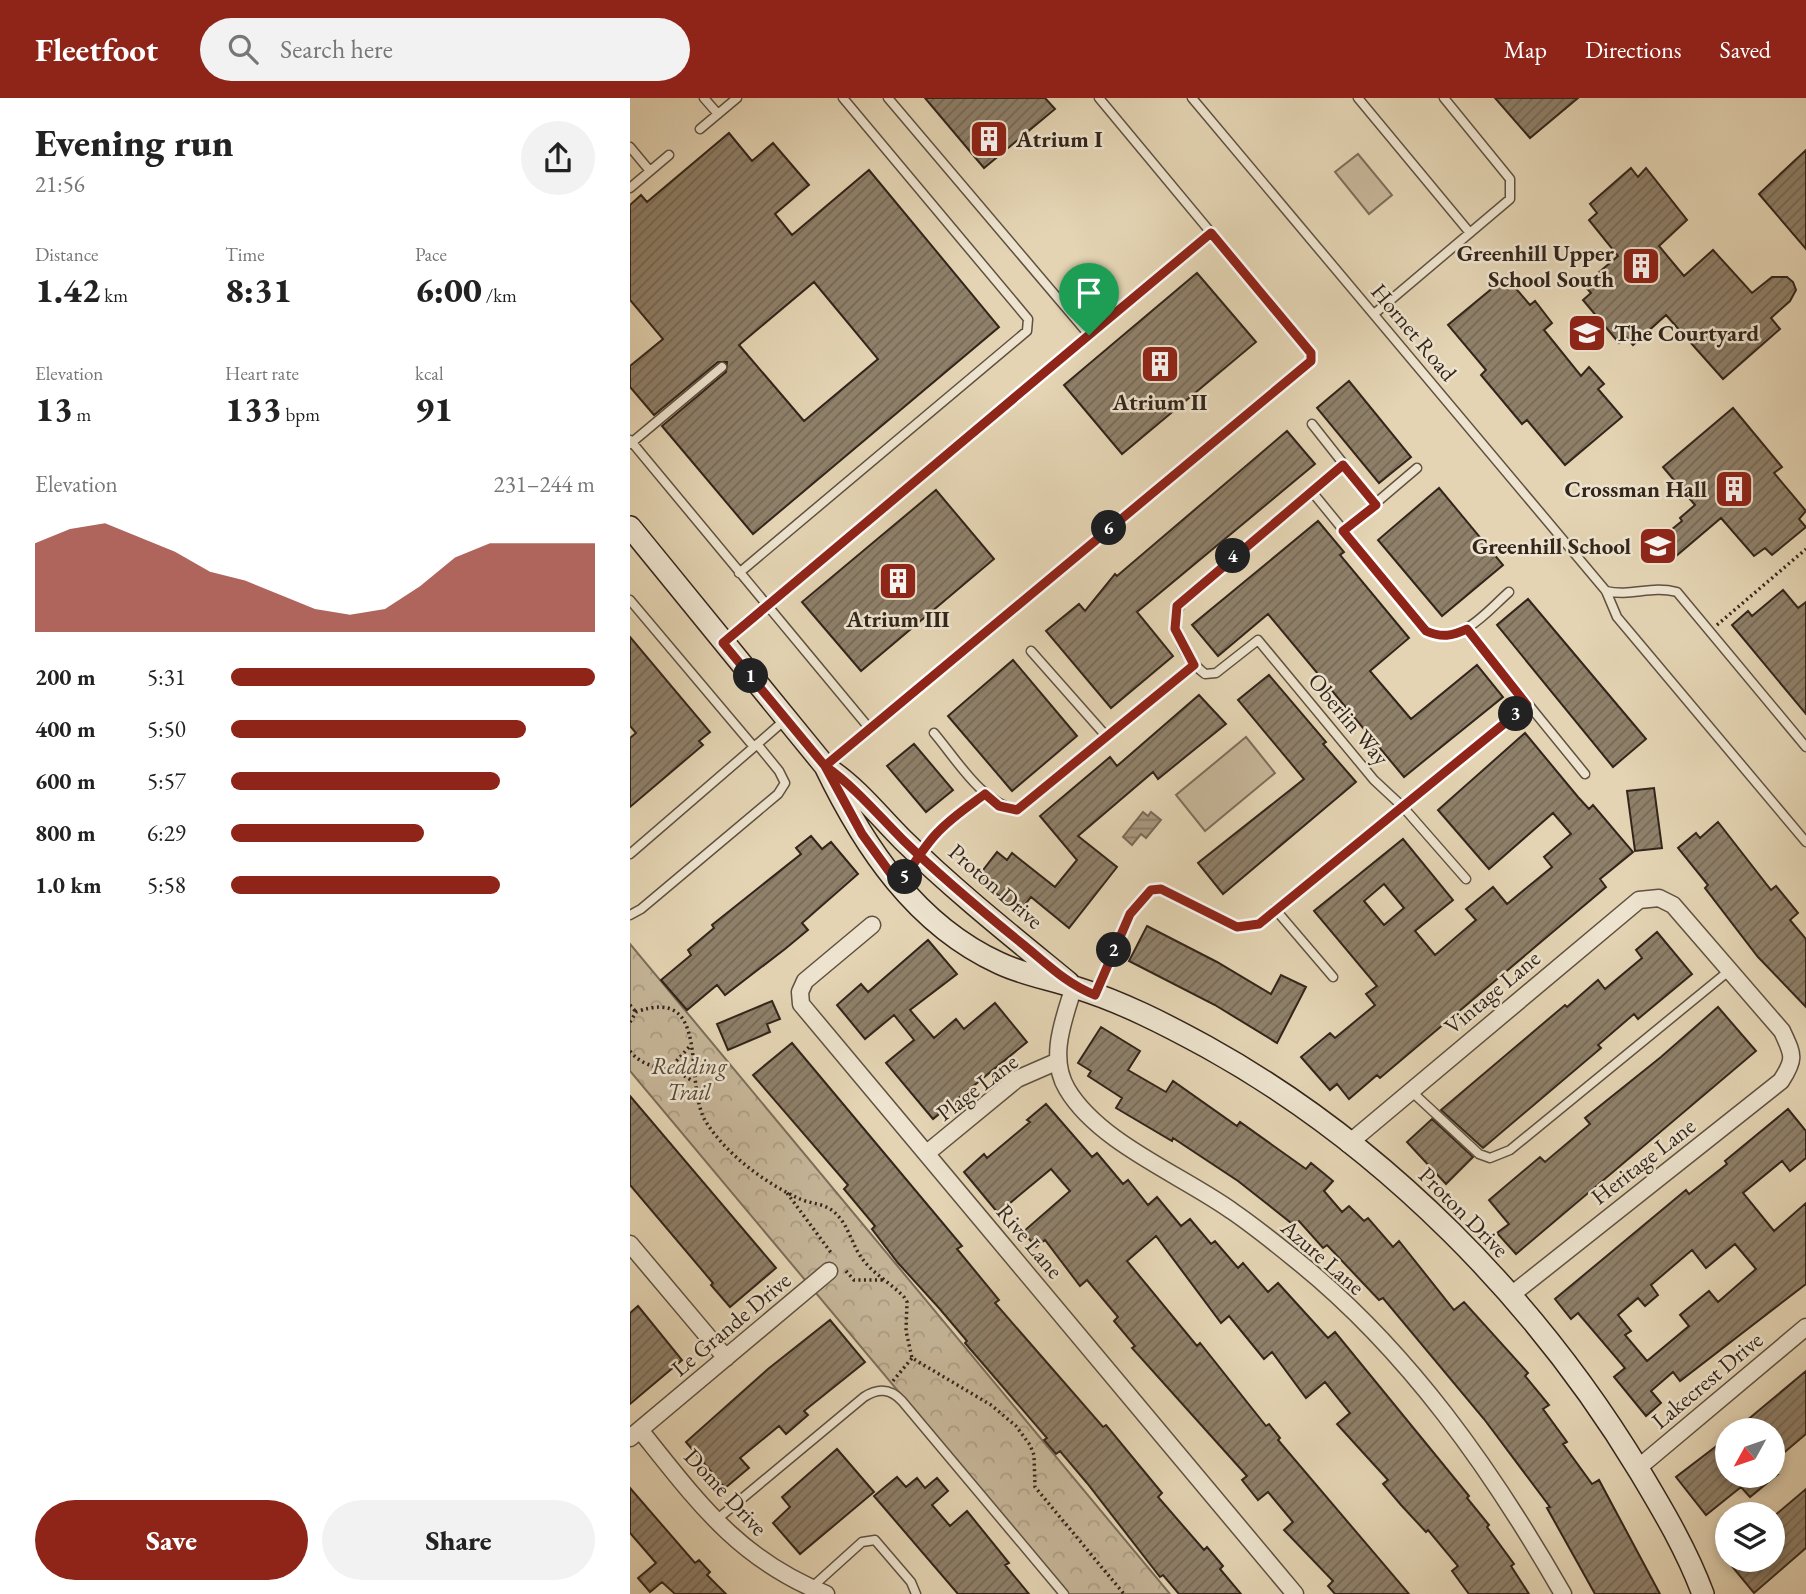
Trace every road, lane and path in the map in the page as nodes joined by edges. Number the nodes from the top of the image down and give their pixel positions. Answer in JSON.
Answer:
{"nodes":[{"id":1,"x":704,"y":98,"type":"edge"},
{"id":2,"x":737,"y":98,"type":"edge"},
{"id":3,"x":843,"y":98,"type":"edge"},
{"id":4,"x":888,"y":98,"type":"edge"},
{"id":5,"x":1099,"y":98,"type":"edge"},
{"id":6,"x":1192,"y":98,"type":"edge"},
{"id":7,"x":1358,"y":98,"type":"edge"},
{"id":8,"x":1444,"y":98,"type":"edge"},
{"id":9,"x":718,"y":114,"type":"junction"},
{"id":10,"x":700,"y":129,"type":"dead end"},
{"id":11,"x":630,"y":147,"type":"edge"},
{"id":12,"x":669,"y":155,"type":"dead end"},
{"id":13,"x":650,"y":171,"type":"junction"},
{"id":14,"x":630,"y":188,"type":"edge"},
{"id":15,"x":1211,"y":233,"type":"junction"},
{"id":16,"x":1470,"y":233,"type":"junction"},
{"id":17,"x":1374,"y":314,"type":"junction"},
{"id":18,"x":1089,"y":335,"type":"junction"},
{"id":19,"x":722,"y":367,"type":"dead end"},
{"id":20,"x":1312,"y":424,"type":"dead end"},
{"id":21,"x":631,"y":442,"type":"edge"},
{"id":22,"x":1343,"y":465,"type":"junction"},
{"id":23,"x":1417,"y":468,"type":"dead end"},
{"id":24,"x":1314,"y":493,"type":"junction"},
{"id":25,"x":1376,"y":505,"type":"junction"},
{"id":26,"x":630,"y":527,"type":"edge"},
{"id":27,"x":1343,"y":531,"type":"junction"},
{"id":28,"x":1806,"y":549,"type":"edge"},
{"id":29,"x":739,"y":573,"type":"junction"},
{"id":30,"x":1606,"y":591,"type":"junction"},
{"id":31,"x":1509,"y":592,"type":"dead end"},
{"id":32,"x":630,"y":600,"type":"edge"},
{"id":33,"x":767,"y":607,"type":"junction"},
{"id":34,"x":1716,"y":625,"type":"dead end"},
{"id":35,"x":1467,"y":629,"type":"junction"},
{"id":36,"x":723,"y":643,"type":"junction"},
{"id":37,"x":1031,"y":651,"type":"dead end"},
{"id":38,"x":1194,"y":665,"type":"junction"},
{"id":39,"x":1527,"y":705,"type":"junction"},
{"id":40,"x":787,"y":719,"type":"junction"},
{"id":41,"x":870,"y":729,"type":"junction"},
{"id":42,"x":934,"y":733,"type":"dead end"},
{"id":43,"x":1107,"y":737,"type":"junction"},
{"id":44,"x":756,"y":746,"type":"junction"},
{"id":45,"x":1806,"y":747,"type":"edge"},
{"id":46,"x":825,"y":766,"type":"junction"},
{"id":47,"x":1585,"y":774,"type":"dead end"},
{"id":48,"x":985,"y":794,"type":"junction"},
{"id":49,"x":1403,"y":807,"type":"junction"},
{"id":50,"x":1806,"y":842,"type":"edge"},
{"id":51,"x":630,"y":854,"type":"edge"},
{"id":52,"x":921,"y":856,"type":"junction"},
{"id":53,"x":1466,"y":880,"type":"dead end"},
{"id":54,"x":899,"y":885,"type":"junction"},
{"id":55,"x":1275,"y":909,"type":"junction"},
{"id":56,"x":630,"y":915,"type":"edge"},
{"id":57,"x":872,"y":925,"type":"dead end"},
{"id":58,"x":1730,"y":970,"type":"junction"},
{"id":59,"x":1333,"y":977,"type":"dead end"},
{"id":60,"x":1074,"y":986,"type":"junction"},
{"id":61,"x":1095,"y":995,"type":"junction"},
{"id":62,"x":630,"y":1005,"type":"edge"},
{"id":63,"x":636,"y":1012,"type":"junction"},
{"id":64,"x":630,"y":1022,"type":"edge"},
{"id":65,"x":691,"y":1044,"type":"junction"},
{"id":66,"x":630,"y":1051,"type":"edge"},
{"id":67,"x":1056,"y":1062,"type":"junction"},
{"id":68,"x":669,"y":1069,"type":"junction"},
{"id":69,"x":694,"y":1084,"type":"junction"},
{"id":70,"x":1411,"y":1090,"type":"junction"},
{"id":71,"x":1348,"y":1144,"type":"junction"},
{"id":72,"x":927,"y":1153,"type":"junction"},
{"id":73,"x":785,"y":1191,"type":"junction"},
{"id":74,"x":630,"y":1244,"type":"edge"},
{"id":75,"x":829,"y":1271,"type":"dead end"},
{"id":76,"x":885,"y":1280,"type":"junction"},
{"id":77,"x":1510,"y":1296,"type":"junction"},
{"id":78,"x":1806,"y":1327,"type":"edge"},
{"id":79,"x":726,"y":1358,"type":"junction"},
{"id":80,"x":912,"y":1358,"type":"junction"},
{"id":81,"x":886,"y":1390,"type":"junction"},
{"id":82,"x":635,"y":1434,"type":"edge"},
{"id":83,"x":1637,"y":1468,"type":"junction"},
{"id":84,"x":715,"y":1521,"type":"junction"},
{"id":85,"x":818,"y":1591,"type":"edge"},
{"id":86,"x":915,"y":1594,"type":"edge"},
{"id":87,"x":1064,"y":1594,"type":"edge"},
{"id":88,"x":1124,"y":1594,"type":"edge"},
{"id":89,"x":1295,"y":1594,"type":"edge"},
{"id":90,"x":1563,"y":1594,"type":"edge"},
{"id":91,"x":1703,"y":1594,"type":"edge"}],
"edges":[{"from":1,"to":9,"type":"lane"},
{"from":2,"to":9,"type":"lane"},
{"from":3,"to":29,"type":"lane"},
{"from":4,"to":18,"type":"lane"},
{"from":5,"to":15,"type":"lane"},
{"from":6,"to":17,"type":"lane","name":"Hornet Road"},
{"from":7,"to":16,"type":"lane"},
{"from":8,"to":16,"type":"lane"},
{"from":9,"to":10,"type":"lane"},
{"from":11,"to":13,"type":"lane"},
{"from":12,"to":13,"type":"lane"},
{"from":13,"to":14,"type":"lane"},
{"from":15,"to":18,"type":"lane"},
{"from":15,"to":41,"type":"lane"},
{"from":16,"to":17,"type":"lane"},
{"from":17,"to":30,"type":"lane","name":"Hornet Road"},
{"from":18,"to":33,"type":"lane"},
{"from":19,"to":21,"type":"lane"},
{"from":20,"to":22,"type":"lane"},
{"from":21,"to":29,"type":"lane"},
{"from":22,"to":24,"type":"lane"},
{"from":22,"to":25,"type":"lane"},
{"from":23,"to":25,"type":"lane"},
{"from":24,"to":27,"type":"lane"},
{"from":24,"to":38,"type":"lane"},
{"from":25,"to":27,"type":"lane"},
{"from":26,"to":36,"type":"street","name":"Proton Drive"},
{"from":27,"to":35,"type":"lane"},
{"from":28,"to":34,"type":"path"},
{"from":29,"to":33,"type":"lane"},
{"from":30,"to":45,"type":"lane"},
{"from":30,"to":50,"type":"lane","name":"Hornet Road"},
{"from":31,"to":35,"type":"lane"},
{"from":32,"to":44,"type":"lane"},
{"from":33,"to":36,"type":"lane"},
{"from":33,"to":41,"type":"lane"},
{"from":35,"to":39,"type":"lane"},
{"from":36,"to":40,"type":"street","name":"Proton Drive"},
{"from":37,"to":43,"type":"lane"},
{"from":38,"to":43,"type":"lane"},
{"from":38,"to":49,"type":"lane","name":"Oberlin Way"},
{"from":39,"to":47,"type":"lane"},
{"from":39,"to":49,"type":"lane"},
{"from":40,"to":44,"type":"lane"},
{"from":40,"to":46,"type":"street","name":"Proton Drive"},
{"from":41,"to":46,"type":"lane"},
{"from":42,"to":48,"type":"lane"},
{"from":43,"to":48,"type":"lane"},
{"from":44,"to":51,"type":"lane"},
{"from":44,"to":56,"type":"lane"},
{"from":46,"to":52,"type":"street","name":"Proton Drive"},
{"from":46,"to":54,"type":"street","name":"Proton Drive"},
{"from":48,"to":52,"type":"lane"},
{"from":49,"to":53,"type":"lane","name":"Oberlin Way"},
{"from":49,"to":55,"type":"lane"},
{"from":52,"to":54,"type":"lane"},
{"from":52,"to":60,"type":"street","name":"Proton Drive"},
{"from":54,"to":60,"type":"street","name":"Proton Drive"},
{"from":55,"to":59,"type":"lane"},
{"from":55,"to":61,"type":"lane"},
{"from":57,"to":72,"type":"street","name":"Rive Lane"},
{"from":58,"to":70,"type":"lane"},
{"from":58,"to":70,"type":"street","name":"Vintage Lane"},
{"from":58,"to":77,"type":"street","name":"Heritage Lane"},
{"from":60,"to":61,"type":"street","name":"Proton Drive"},
{"from":60,"to":67,"type":"street"},
{"from":61,"to":71,"type":"street","name":"Proton Drive"},
{"from":62,"to":63,"type":"path"},
{"from":63,"to":64,"type":"path"},
{"from":63,"to":65,"type":"path"},
{"from":65,"to":68,"type":"path"},
{"from":65,"to":69,"type":"path"},
{"from":66,"to":68,"type":"path"},
{"from":67,"to":72,"type":"street","name":"Plage Lane"},
{"from":67,"to":90,"type":"street","name":"Azure Lane"},
{"from":68,"to":69,"type":"path"},
{"from":69,"to":73,"type":"path"},
{"from":70,"to":71,"type":"street","name":"Vintage Lane"},
{"from":71,"to":77,"type":"street","name":"Proton Drive"},
{"from":72,"to":89,"type":"street","name":"Rive Lane"},
{"from":73,"to":76,"type":"path"},
{"from":73,"to":76,"type":"path"},
{"from":74,"to":79,"type":"street"},
{"from":75,"to":79,"type":"street","name":"Le Grande Drive"},
{"from":76,"to":80,"type":"path"},
{"from":77,"to":83,"type":"street","name":"Proton Drive"},
{"from":78,"to":83,"type":"street","name":"Lakecrest Drive"},
{"from":79,"to":82,"type":"street","name":"Le Grande Drive"},
{"from":80,"to":81,"type":"path"},
{"from":80,"to":88,"type":"path"},
{"from":81,"to":84,"type":"lane"},
{"from":81,"to":87,"type":"lane"},
{"from":82,"to":84,"type":"street","name":"Dome Drive"},
{"from":83,"to":91,"type":"street","name":"Proton Drive"},
{"from":84,"to":85,"type":"street","name":"Dome Drive"},
{"from":85,"to":86,"type":"lane"}]}
